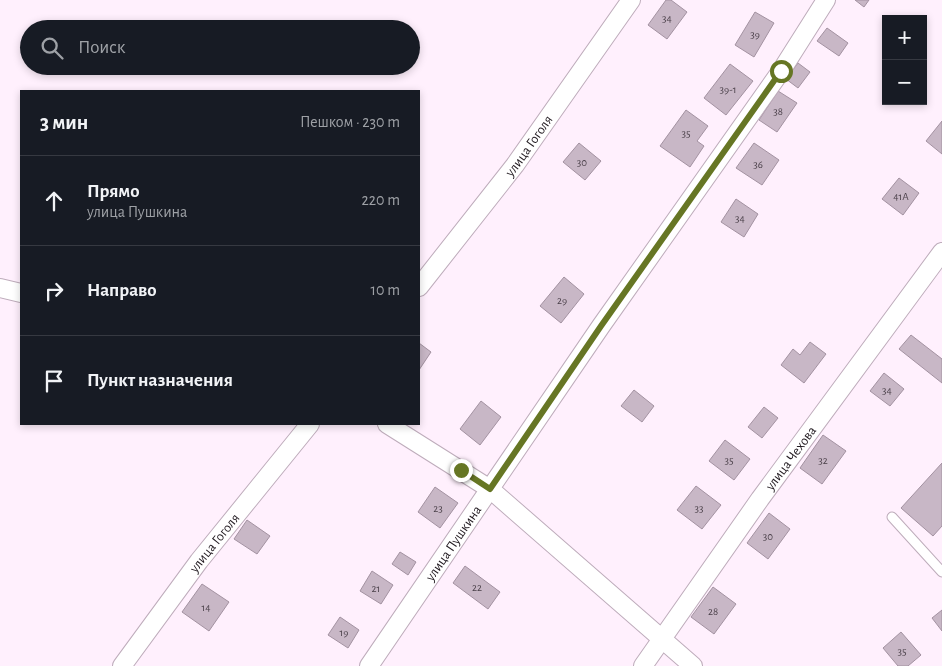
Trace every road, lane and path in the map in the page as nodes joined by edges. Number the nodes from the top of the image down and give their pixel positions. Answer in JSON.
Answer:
{"nodes":[{"id":1,"x":631,"y":0,"type":"edge"},
{"id":2,"x":826,"y":0,"type":"edge"},
{"id":3,"x":942,"y":252,"type":"edge"},
{"id":4,"x":420,"y":286,"type":"edge"},
{"id":5,"x":0,"y":288,"type":"edge"},
{"id":6,"x":20,"y":293,"type":"edge"},
{"id":7,"x":309,"y":425,"type":"edge"},
{"id":8,"x":389,"y":425,"type":"edge"},
{"id":9,"x":490,"y":489,"type":"junction"},
{"id":10,"x":892,"y":517,"type":"dead end"},
{"id":11,"x":942,"y":572,"type":"edge"},
{"id":12,"x":662,"y":638,"type":"junction"},
{"id":13,"x":122,"y":666,"type":"edge"},
{"id":14,"x":370,"y":666,"type":"edge"},
{"id":15,"x":643,"y":666,"type":"edge"},
{"id":16,"x":693,"y":666,"type":"edge"}],
"edges":[{"from":1,"to":4,"type":"street","name":"улица Гоголя"},
{"from":2,"to":9,"type":"street","name":"улица Пушкина"},
{"from":3,"to":12,"type":"street","name":"улица Чехова"},
{"from":5,"to":6,"type":"street"},
{"from":7,"to":13,"type":"street","name":"улица Гоголя"},
{"from":8,"to":9,"type":"street"},
{"from":9,"to":12,"type":"street"},
{"from":9,"to":14,"type":"street","name":"улица Пушкина"},
{"from":10,"to":11,"type":"lane"},
{"from":12,"to":15,"type":"street","name":"улица Чехова"},
{"from":12,"to":16,"type":"street"}]}
